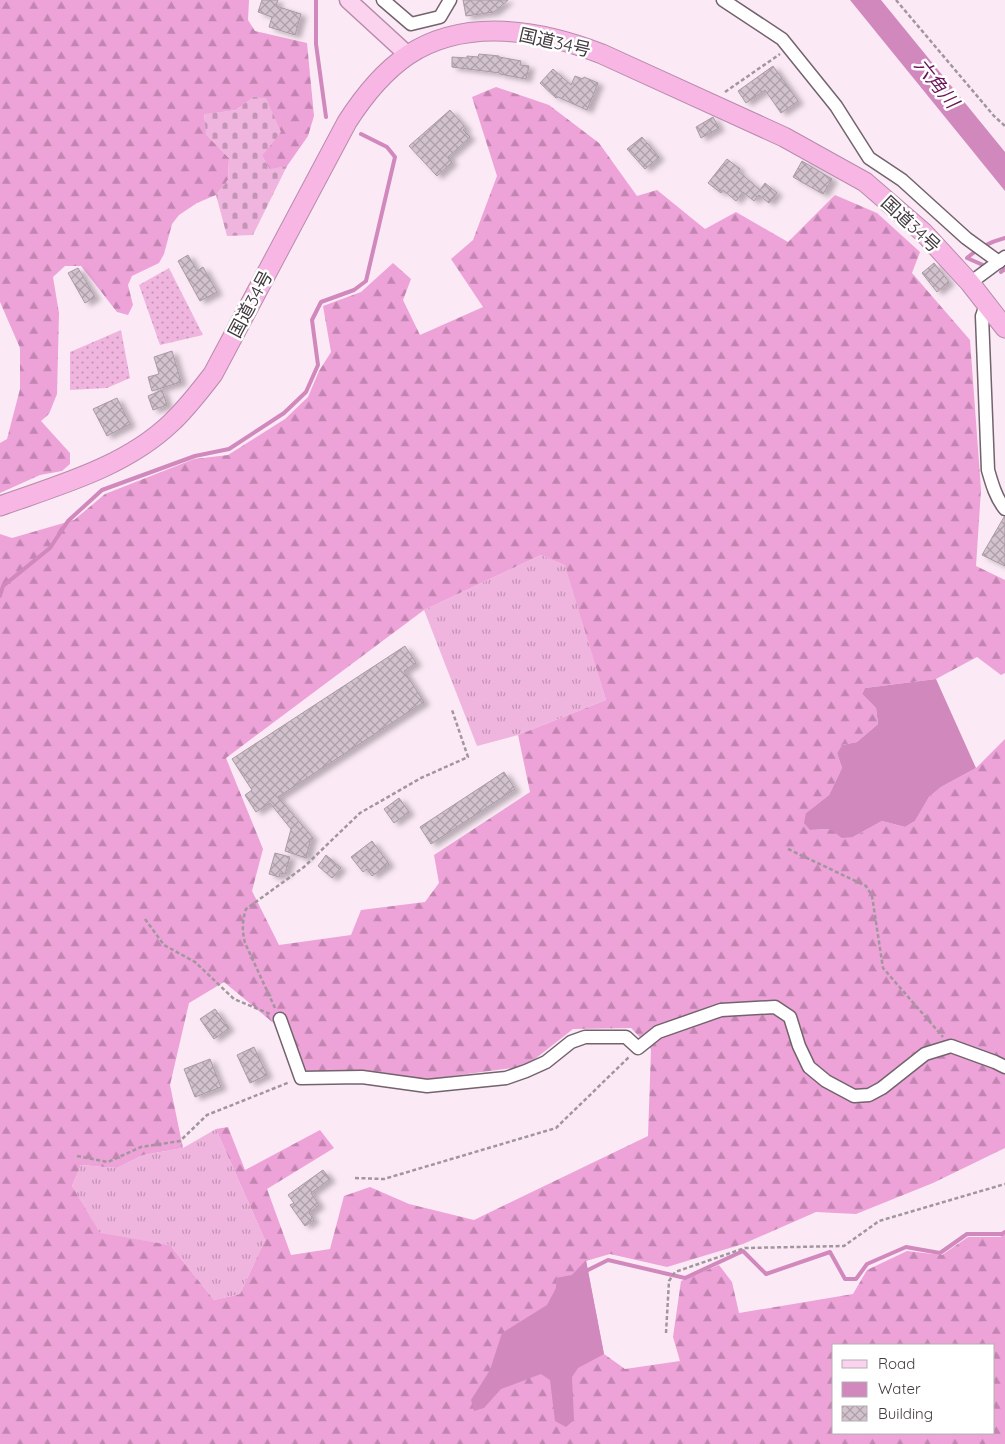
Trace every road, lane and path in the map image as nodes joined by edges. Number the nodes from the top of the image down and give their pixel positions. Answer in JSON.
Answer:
{"nodes":[{"id":1,"x":348,"y":0,"type":"edge"},
{"id":2,"x":383,"y":0,"type":"edge"},
{"id":3,"x":450,"y":0,"type":"edge"},
{"id":4,"x":724,"y":0,"type":"edge"},
{"id":5,"x":896,"y":0,"type":"edge"},
{"id":6,"x":789,"y":48,"type":"junction"},
{"id":7,"x":408,"y":55,"type":"junction"},
{"id":8,"x":717,"y":106,"type":"junction"},
{"id":9,"x":1005,"y":126,"type":"edge"},
{"id":10,"x":1002,"y":259,"type":"edge"},
{"id":11,"x":970,"y":283,"type":"junction"},
{"id":12,"x":986,"y":305,"type":"junction"},
{"id":13,"x":1005,"y":328,"type":"edge"},
{"id":14,"x":0,"y":506,"type":"edge"},
{"id":15,"x":1005,"y":509,"type":"edge"},
{"id":16,"x":452,"y":710,"type":"dead end"},
{"id":17,"x":788,"y":849,"type":"dead end"},
{"id":18,"x":145,"y":920,"type":"dead end"},
{"id":19,"x":280,"y":1019,"type":"junction"},
{"id":20,"x":950,"y":1046,"type":"junction"},
{"id":21,"x":638,"y":1048,"type":"junction"},
{"id":22,"x":1005,"y":1068,"type":"edge"},
{"id":23,"x":301,"y":1078,"type":"junction"},
{"id":24,"x":77,"y":1156,"type":"dead end"},
{"id":25,"x":355,"y":1178,"type":"dead end"},
{"id":26,"x":1005,"y":1184,"type":"edge"},
{"id":27,"x":666,"y":1333,"type":"dead end"}],
"edges":[{"from":1,"to":7,"type":"main road"},
{"from":2,"to":3,"type":"street"},
{"from":4,"to":6,"type":"street"},
{"from":5,"to":9,"type":"path"},
{"from":6,"to":8,"type":"path"},
{"from":6,"to":10,"type":"street"},
{"from":7,"to":8,"type":"highway","name":"国道34号"},
{"from":7,"to":14,"type":"highway","name":"国道34号"},
{"from":8,"to":11,"type":"highway","name":"国道34号"},
{"from":10,"to":11,"type":"street"},
{"from":11,"to":12,"type":"highway","name":"国道34号"},
{"from":12,"to":13,"type":"highway","name":"国道34号"},
{"from":12,"to":15,"type":"street"},
{"from":16,"to":19,"type":"path"},
{"from":17,"to":20,"type":"path"},
{"from":18,"to":19,"type":"path"},
{"from":19,"to":23,"type":"street"},
{"from":20,"to":21,"type":"street"},
{"from":20,"to":22,"type":"street"},
{"from":21,"to":23,"type":"street"},
{"from":21,"to":25,"type":"path"},
{"from":23,"to":24,"type":"path"},
{"from":26,"to":27,"type":"path"}]}
